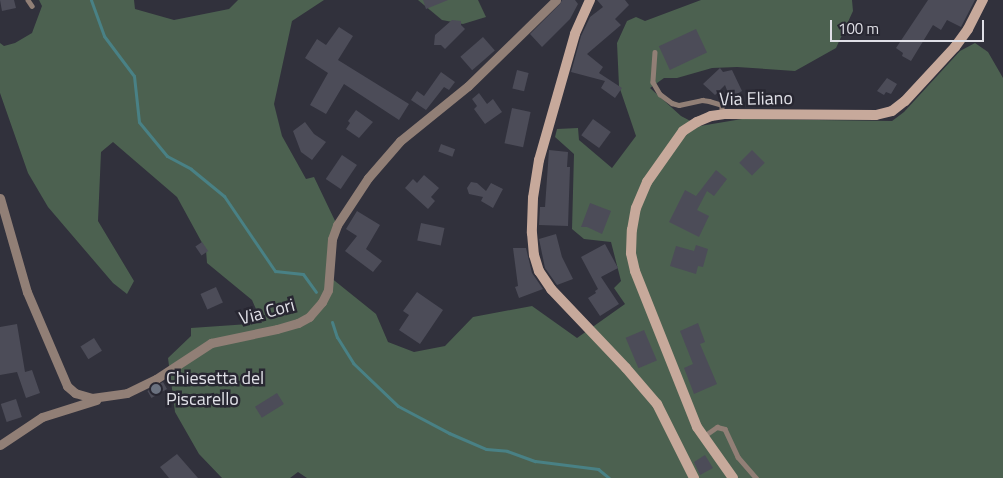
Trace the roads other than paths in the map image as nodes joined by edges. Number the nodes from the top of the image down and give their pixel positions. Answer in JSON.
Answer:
{"nodes":[{"id":1,"x":28,"y":0,"type":"edge"},
{"id":2,"x":556,"y":0,"type":"edge"},
{"id":3,"x":590,"y":0,"type":"edge"},
{"id":4,"x":983,"y":0,"type":"edge"},
{"id":5,"x":32,"y":6,"type":"dead end"},
{"id":6,"x":655,"y":52,"type":"dead end"},
{"id":7,"x":722,"y":114,"type":"junction"},
{"id":8,"x":0,"y":198,"type":"edge"},
{"id":9,"x":108,"y":397,"type":"junction"},
{"id":10,"x":703,"y":437,"type":"junction"},
{"id":11,"x":0,"y":445,"type":"edge"},
{"id":12,"x":694,"y":478,"type":"edge"},
{"id":13,"x":732,"y":478,"type":"edge"},
{"id":14,"x":756,"y":478,"type":"edge"}],
"edges":[{"from":1,"to":5,"type":"lane"},
{"from":2,"to":9,"type":"street","name":"Via Cori"},
{"from":3,"to":12,"type":"street"},
{"from":4,"to":7,"type":"street","name":"Via Eliano"},
{"from":6,"to":7,"type":"lane"},
{"from":7,"to":10,"type":"street","name":"Via Eliano"},
{"from":8,"to":9,"type":"street","name":"Via Cori"},
{"from":9,"to":11,"type":"street"},
{"from":10,"to":13,"type":"street","name":"Via Eliano"},
{"from":10,"to":14,"type":"lane"}]}
